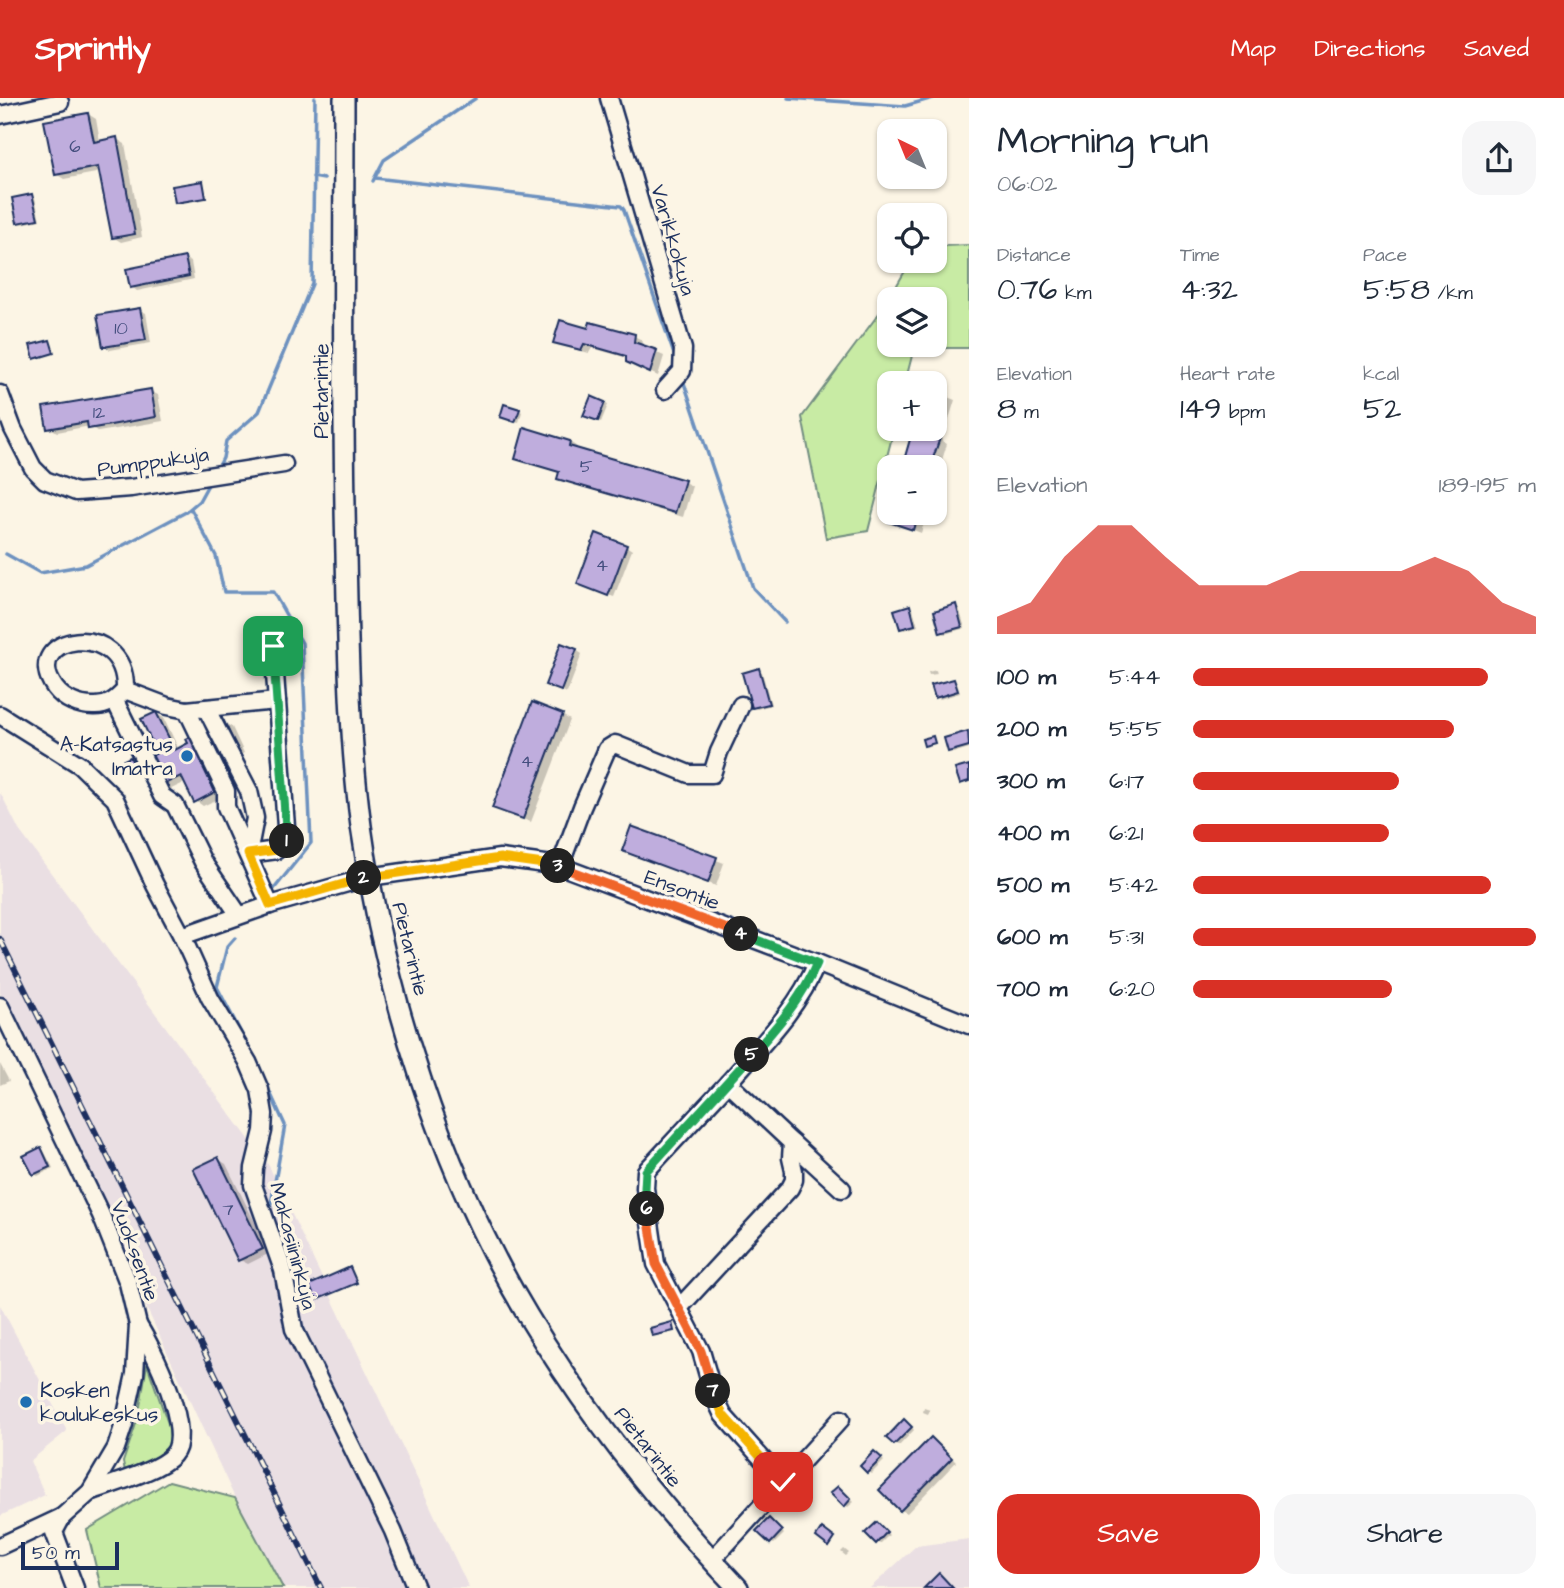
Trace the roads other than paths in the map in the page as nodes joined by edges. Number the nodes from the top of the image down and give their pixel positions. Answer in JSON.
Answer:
{"nodes":[{"id":1,"x":344,"y":98,"type":"edge"},
{"id":2,"x":609,"y":98,"type":"edge"},
{"id":3,"x":60,"y":102,"type":"dead end"},
{"id":4,"x":0,"y":115,"type":"edge"},
{"id":5,"x":665,"y":390,"type":"dead end"},
{"id":6,"x":0,"y":394,"type":"edge"},
{"id":7,"x":284,"y":464,"type":"dead end"},
{"id":8,"x":273,"y":646,"type":"dead end"},
{"id":9,"x":120,"y":695,"type":"junction"},
{"id":10,"x":277,"y":701,"type":"junction"},
{"id":11,"x":741,"y":705,"type":"dead end"},
{"id":12,"x":206,"y":708,"type":"junction"},
{"id":13,"x":187,"y":710,"type":"junction"},
{"id":14,"x":0,"y":715,"type":"edge"},
{"id":15,"x":248,"y":854,"type":"junction"},
{"id":16,"x":560,"y":866,"type":"junction"},
{"id":17,"x":369,"y":877,"type":"junction"},
{"id":18,"x":270,"y":905,"type":"junction"},
{"id":19,"x":239,"y":915,"type":"junction"},
{"id":20,"x":182,"y":936,"type":"junction"},
{"id":21,"x":817,"y":963,"type":"junction"},
{"id":22,"x":0,"y":1006,"type":"edge"},
{"id":23,"x":969,"y":1025,"type":"edge"},
{"id":24,"x":728,"y":1083,"type":"junction"},
{"id":25,"x":792,"y":1143,"type":"junction"},
{"id":26,"x":842,"y":1189,"type":"dead end"},
{"id":27,"x":679,"y":1308,"type":"junction"},
{"id":28,"x":138,"y":1325,"type":"junction"},
{"id":29,"x":841,"y":1419,"type":"dead end"},
{"id":30,"x":783,"y":1482,"type":"junction"},
{"id":31,"x":90,"y":1492,"type":"junction"},
{"id":32,"x":62,"y":1517,"type":"junction"},
{"id":33,"x":0,"y":1546,"type":"edge"},
{"id":34,"x":712,"y":1560,"type":"junction"},
{"id":35,"x":75,"y":1588,"type":"edge"},
{"id":36,"x":416,"y":1588,"type":"edge"},
{"id":37,"x":738,"y":1588,"type":"edge"}],
"edges":[{"from":1,"to":17,"type":"main road","name":"Pietarintie"},
{"from":2,"to":5,"type":"street","name":"Varikkokuja"},
{"from":3,"to":4,"type":"street"},
{"from":6,"to":7,"type":"street","name":"Pumppukuja"},
{"from":8,"to":10,"type":"street"},
{"from":9,"to":9,"type":"street"},
{"from":9,"to":13,"type":"street"},
{"from":9,"to":19,"type":"street"},
{"from":10,"to":12,"type":"street"},
{"from":10,"to":15,"type":"street"},
{"from":11,"to":16,"type":"street"},
{"from":12,"to":13,"type":"street"},
{"from":12,"to":15,"type":"street"},
{"from":13,"to":15,"type":"street"},
{"from":14,"to":20,"type":"street","name":"Makasiininkuja"},
{"from":15,"to":18,"type":"street"},
{"from":16,"to":17,"type":"street","name":"Ensontie"},
{"from":16,"to":21,"type":"street","name":"Ensontie"},
{"from":17,"to":18,"type":"street"},
{"from":17,"to":34,"type":"main road","name":"Pietarintie"},
{"from":18,"to":19,"type":"street"},
{"from":19,"to":20,"type":"street"},
{"from":20,"to":36,"type":"street","name":"Makasiininkuja"},
{"from":21,"to":23,"type":"street","name":"Ensontie"},
{"from":21,"to":24,"type":"street"},
{"from":22,"to":28,"type":"street","name":"Vuoksentie"},
{"from":24,"to":25,"type":"street"},
{"from":24,"to":27,"type":"street"},
{"from":25,"to":26,"type":"street"},
{"from":25,"to":27,"type":"street"},
{"from":27,"to":30,"type":"street"},
{"from":28,"to":31,"type":"street","name":"Vuoksentie"},
{"from":28,"to":31,"type":"street"},
{"from":29,"to":30,"type":"street"},
{"from":30,"to":34,"type":"street"},
{"from":31,"to":32,"type":"street","name":"Vuoksentie"},
{"from":32,"to":33,"type":"street","name":"Vuoksentie"},
{"from":32,"to":35,"type":"street"},
{"from":34,"to":37,"type":"main road","name":"Pietarintie"}]}
